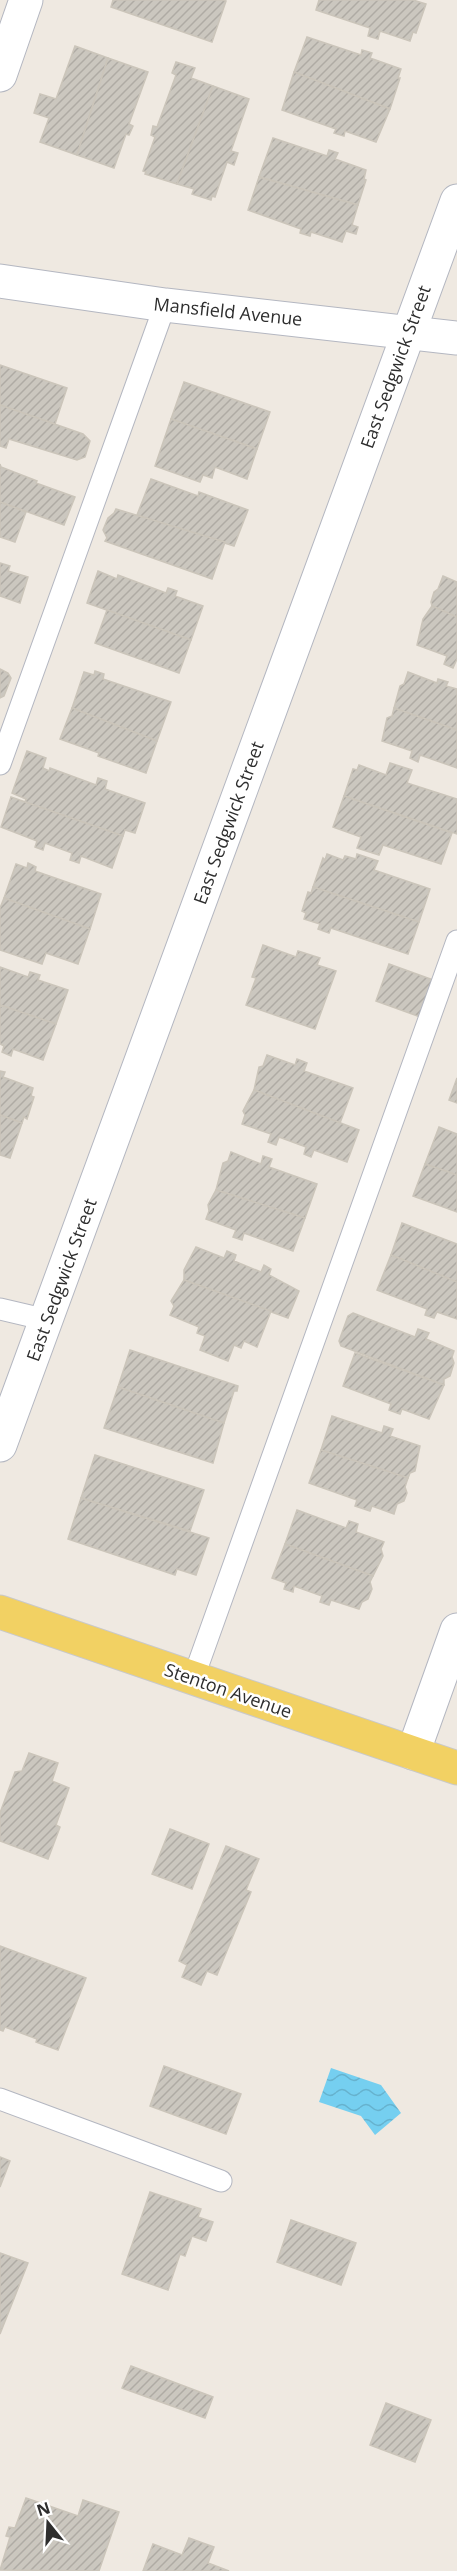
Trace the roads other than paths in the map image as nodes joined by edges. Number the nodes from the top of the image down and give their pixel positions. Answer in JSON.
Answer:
{"nodes":[{"id":1,"x":26,"y":0,"type":"edge"},
{"id":2,"x":0,"y":75,"type":"edge"},
{"id":3,"x":457,"y":201,"type":"edge"},
{"id":4,"x":0,"y":281,"type":"edge"},
{"id":5,"x":165,"y":305,"type":"junction"},
{"id":6,"x":409,"y":331,"type":"junction"},
{"id":7,"x":457,"y":338,"type":"edge"},
{"id":8,"x":0,"y":764,"type":"edge"},
{"id":9,"x":457,"y":941,"type":"edge"},
{"id":10,"x":0,"y":1309,"type":"edge"},
{"id":11,"x":47,"y":1320,"type":"junction"},
{"id":12,"x":0,"y":1445,"type":"edge"},
{"id":13,"x":0,"y":1612,"type":"edge"},
{"id":14,"x":457,"y":1630,"type":"edge"},
{"id":15,"x":193,"y":1679,"type":"junction"},
{"id":16,"x":413,"y":1753,"type":"junction"},
{"id":17,"x":457,"y":1768,"type":"edge"},
{"id":18,"x":0,"y":2099,"type":"edge"},
{"id":19,"x":221,"y":2181,"type":"dead end"}],
"edges":[{"from":1,"to":2,"type":"street"},
{"from":3,"to":6,"type":"street","name":"East Sedgwick Street"},
{"from":4,"to":5,"type":"street","name":"Mansfield Avenue"},
{"from":5,"to":6,"type":"street","name":"Mansfield Avenue"},
{"from":5,"to":8,"type":"lane"},
{"from":6,"to":7,"type":"street","name":"Mansfield Avenue"},
{"from":6,"to":11,"type":"street","name":"East Sedgwick Street"},
{"from":9,"to":15,"type":"lane"},
{"from":10,"to":11,"type":"lane"},
{"from":11,"to":12,"type":"street","name":"East Sedgwick Street"},
{"from":13,"to":15,"type":"main road","name":"Stenton Avenue"},
{"from":14,"to":16,"type":"street"},
{"from":15,"to":16,"type":"main road","name":"Stenton Avenue"},
{"from":16,"to":17,"type":"main road","name":"Stenton Avenue"},
{"from":18,"to":19,"type":"lane"}]}
